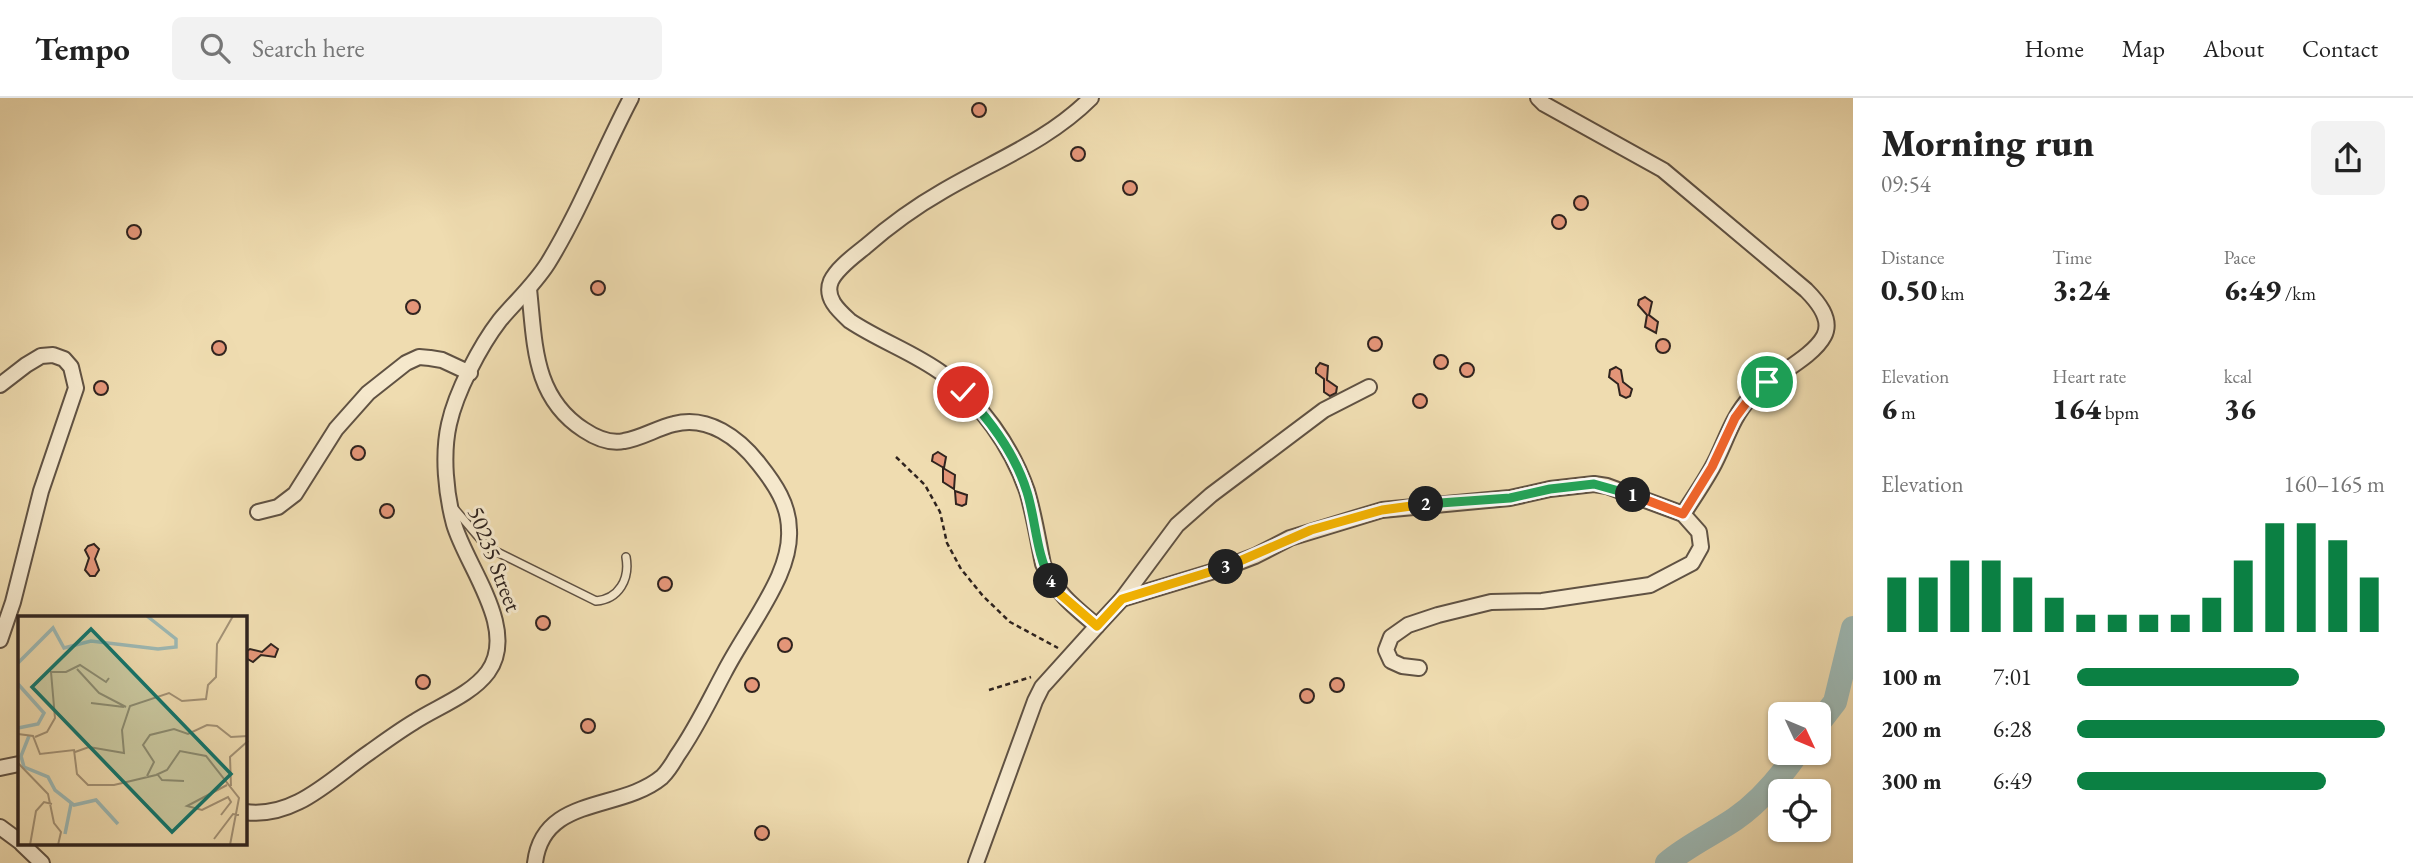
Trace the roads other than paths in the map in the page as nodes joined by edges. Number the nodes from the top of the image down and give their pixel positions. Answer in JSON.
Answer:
{"nodes":[{"id":1,"x":631,"y":98,"type":"edge"},
{"id":2,"x":1091,"y":98,"type":"edge"},
{"id":3,"x":1538,"y":98,"type":"edge"},
{"id":4,"x":528,"y":289,"type":"junction"},
{"id":5,"x":470,"y":373,"type":"junction"},
{"id":6,"x":0,"y":385,"type":"edge"},
{"id":7,"x":1369,"y":387,"type":"dead end"},
{"id":8,"x":451,"y":503,"type":"junction"},
{"id":9,"x":258,"y":512,"type":"dead end"},
{"id":10,"x":1683,"y":514,"type":"junction"},
{"id":11,"x":626,"y":557,"type":"dead end"},
{"id":12,"x":1122,"y":599,"type":"junction"},
{"id":13,"x":1097,"y":626,"type":"junction"},
{"id":14,"x":0,"y":640,"type":"edge"},
{"id":15,"x":1419,"y":667,"type":"dead end"},
{"id":16,"x":18,"y":764,"type":"edge"},
{"id":17,"x":0,"y":768,"type":"edge"},
{"id":18,"x":247,"y":812,"type":"edge"},
{"id":19,"x":0,"y":827,"type":"edge"},
{"id":20,"x":18,"y":844,"type":"edge"},
{"id":21,"x":535,"y":863,"type":"edge"},
{"id":22,"x":976,"y":863,"type":"edge"}],
"edges":[{"from":1,"to":4,"type":"street","name":"50235 Street"},
{"from":2,"to":13,"type":"street"},
{"from":3,"to":10,"type":"street"},
{"from":4,"to":5,"type":"street","name":"50235 Street"},
{"from":4,"to":21,"type":"street"},
{"from":5,"to":8,"type":"street","name":"50235 Street"},
{"from":5,"to":9,"type":"street"},
{"from":6,"to":14,"type":"street"},
{"from":7,"to":12,"type":"street"},
{"from":8,"to":11,"type":"lane"},
{"from":8,"to":18,"type":"street","name":"50235 Street"},
{"from":10,"to":12,"type":"street"},
{"from":10,"to":15,"type":"street"},
{"from":12,"to":13,"type":"street"},
{"from":13,"to":22,"type":"street"},
{"from":16,"to":17,"type":"street"},
{"from":19,"to":20,"type":"street"}]}
